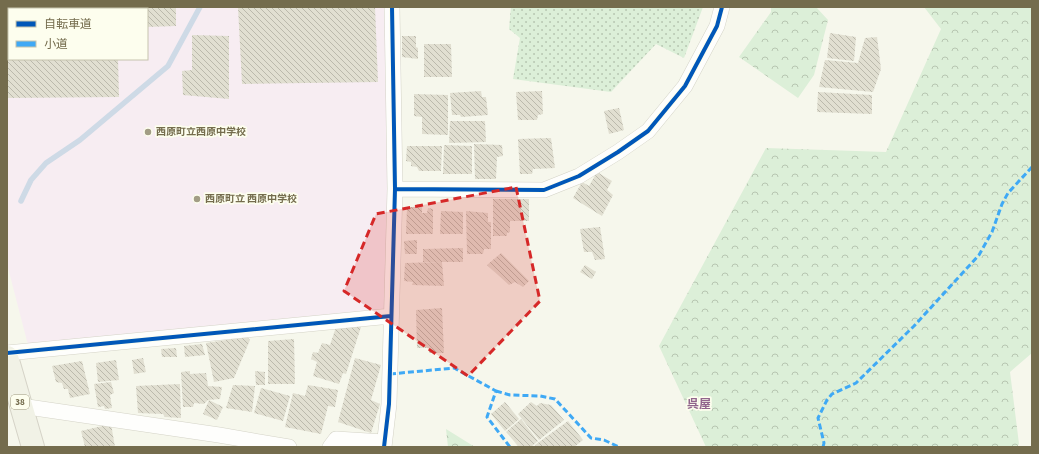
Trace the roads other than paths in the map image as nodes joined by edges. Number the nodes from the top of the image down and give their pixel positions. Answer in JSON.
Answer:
{"nodes":[{"id":1,"x":392,"y":7,"type":"edge"},
{"id":2,"x":722,"y":7,"type":"edge"},
{"id":3,"x":396,"y":189,"type":"junction"},
{"id":4,"x":391,"y":316,"type":"junction"},
{"id":5,"x":7,"y":353,"type":"edge"},
{"id":6,"x":7,"y":357,"type":"edge"},
{"id":7,"x":21,"y":406,"type":"junction"},
{"id":8,"x":384,"y":444,"type":"edge"},
{"id":9,"x":33,"y":447,"type":"edge"},
{"id":10,"x":289,"y":447,"type":"edge"},
{"id":11,"x":330,"y":447,"type":"edge"}],
"edges":[{"from":1,"to":3,"type":"street"},
{"from":2,"to":3,"type":"street"},
{"from":3,"to":4,"type":"street"},
{"from":4,"to":5,"type":"street"},
{"from":4,"to":8,"type":"street"},
{"from":6,"to":7,"type":"main road","number":"38"},
{"from":7,"to":9,"type":"main road","number":"38"},
{"from":7,"to":10,"type":"street"},
{"from":8,"to":11,"type":"street"}]}
